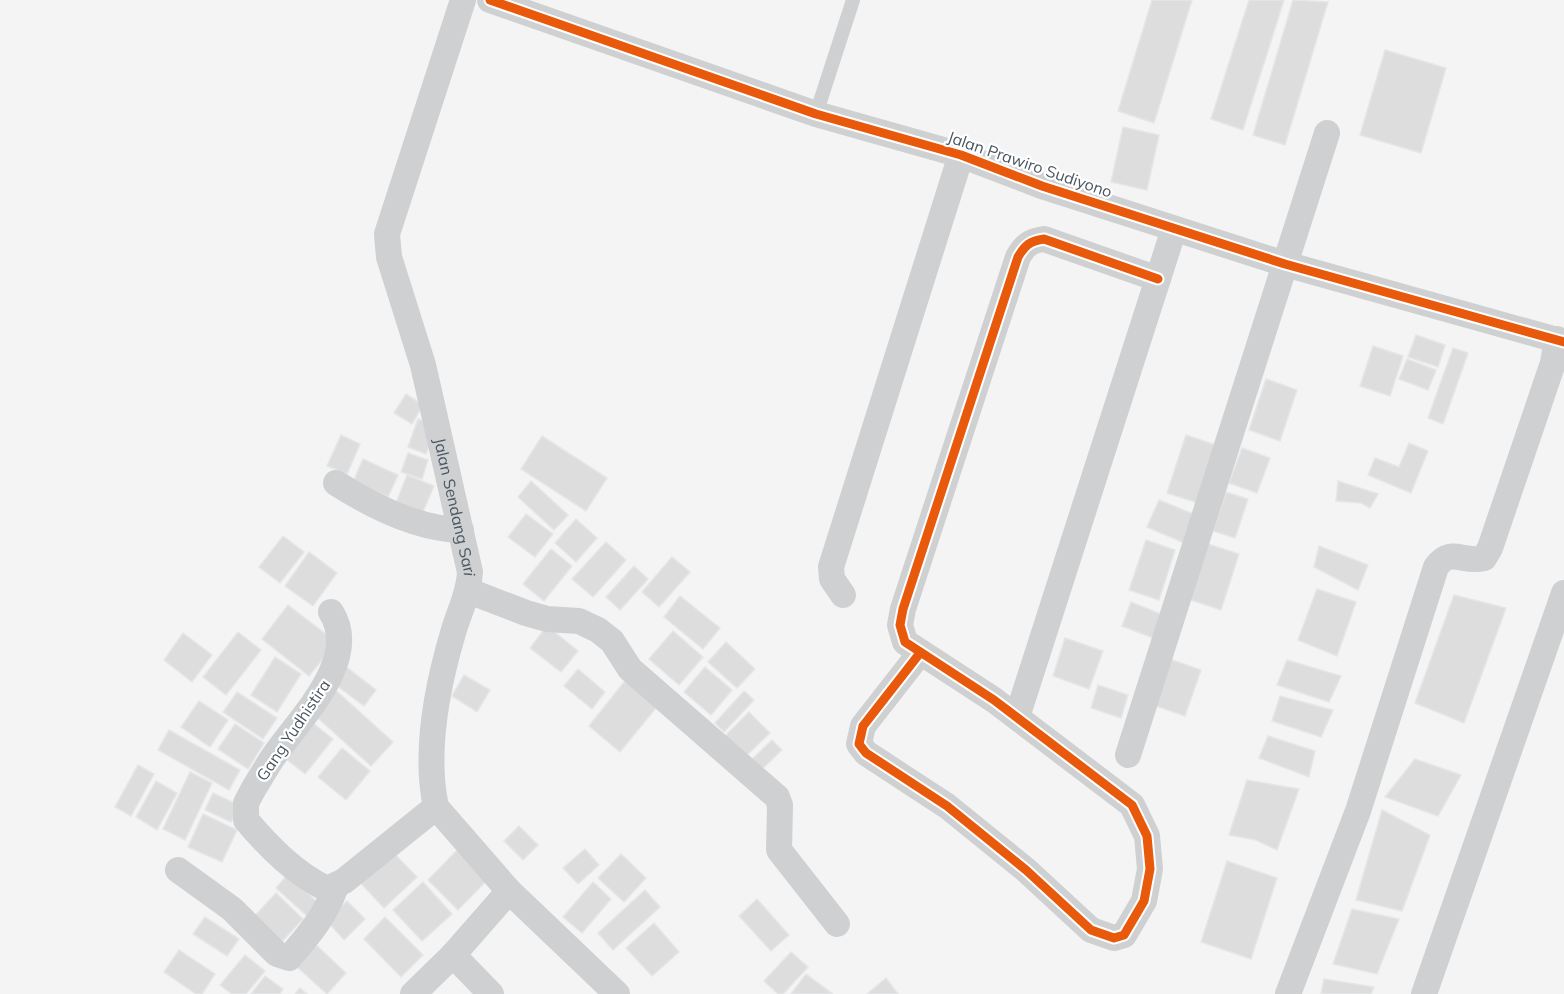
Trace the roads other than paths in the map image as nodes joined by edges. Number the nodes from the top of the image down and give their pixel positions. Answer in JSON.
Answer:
{"nodes":[{"id":1,"x":463,"y":0,"type":"edge"},
{"id":2,"x":490,"y":0,"type":"edge"},
{"id":3,"x":853,"y":0,"type":"edge"},
{"id":4,"x":816,"y":114,"type":"junction"},
{"id":5,"x":1327,"y":133,"type":"dead end"},
{"id":6,"x":961,"y":154,"type":"junction"},
{"id":7,"x":1174,"y":229,"type":"junction"},
{"id":8,"x":1285,"y":264,"type":"junction"},
{"id":9,"x":1158,"y":279,"type":"junction"},
{"id":10,"x":1561,"y":340,"type":"edge"},
{"id":11,"x":336,"y":483,"type":"dead end"},
{"id":12,"x":461,"y":530,"type":"junction"},
{"id":13,"x":469,"y":591,"type":"junction"},
{"id":14,"x":1564,"y":593,"type":"edge"},
{"id":15,"x":843,"y":596,"type":"dead end"},
{"id":16,"x":331,"y":612,"type":"dead end"},
{"id":17,"x":921,"y":653,"type":"junction"},
{"id":18,"x":1017,"y":717,"type":"junction"},
{"id":19,"x":1128,"y":755,"type":"dead end"},
{"id":20,"x":436,"y":807,"type":"junction"},
{"id":21,"x":178,"y":870,"type":"dead end"},
{"id":22,"x":336,"y":886,"type":"junction"},
{"id":23,"x":509,"y":891,"type":"junction"},
{"id":24,"x":837,"y":924,"type":"dead end"},
{"id":25,"x":453,"y":955,"type":"junction"},
{"id":26,"x":413,"y":994,"type":"edge"},
{"id":27,"x":491,"y":994,"type":"edge"},
{"id":28,"x":617,"y":994,"type":"edge"},
{"id":29,"x":1288,"y":994,"type":"edge"},
{"id":30,"x":1424,"y":994,"type":"edge"}],
"edges":[{"from":1,"to":12,"type":"street","name":"Jalan Sendang Sari"},
{"from":2,"to":4,"type":"street","name":"Jalan Prawiro Sudiyono"},
{"from":3,"to":4,"type":"lane"},
{"from":4,"to":6,"type":"street","name":"Jalan Prawiro Sudiyono"},
{"from":5,"to":8,"type":"street"},
{"from":6,"to":7,"type":"street","name":"Jalan Prawiro Sudiyono"},
{"from":6,"to":15,"type":"street"},
{"from":7,"to":8,"type":"street","name":"Jalan Prawiro Sudiyono"},
{"from":7,"to":9,"type":"street"},
{"from":8,"to":10,"type":"street","name":"Jalan Prawiro Sudiyono"},
{"from":8,"to":19,"type":"street"},
{"from":9,"to":17,"type":"street"},
{"from":9,"to":18,"type":"street"},
{"from":10,"to":29,"type":"street"},
{"from":11,"to":12,"type":"street"},
{"from":12,"to":13,"type":"street","name":"Jalan Sendang Sari"},
{"from":13,"to":20,"type":"street","name":"Jalan Sendang Sari"},
{"from":13,"to":24,"type":"street"},
{"from":14,"to":30,"type":"street"},
{"from":16,"to":22,"type":"street","name":"Gang Yudhistira"},
{"from":17,"to":18,"type":"street"},
{"from":17,"to":18,"type":"street"},
{"from":20,"to":22,"type":"street"},
{"from":20,"to":23,"type":"street"},
{"from":21,"to":22,"type":"street"},
{"from":23,"to":25,"type":"street"},
{"from":23,"to":28,"type":"street"},
{"from":25,"to":26,"type":"street"},
{"from":25,"to":27,"type":"street"}]}
